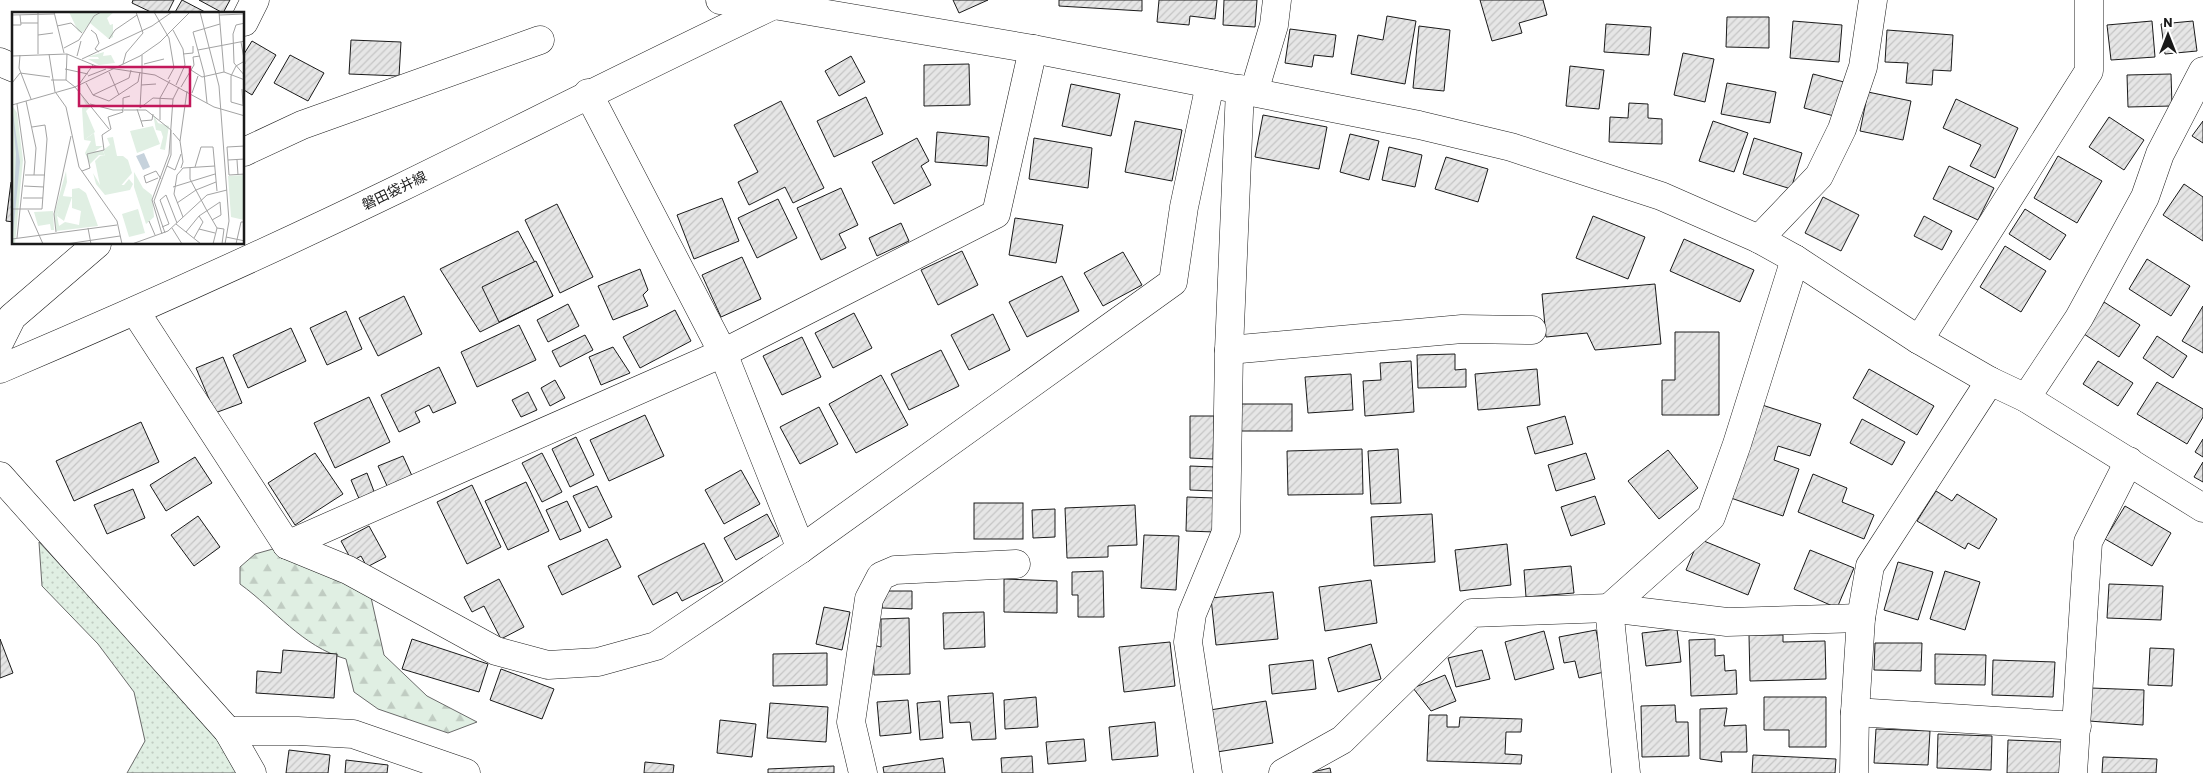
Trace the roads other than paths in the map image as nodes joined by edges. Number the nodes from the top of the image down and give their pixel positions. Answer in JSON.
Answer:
{"nodes":[{"id":1,"x":255,"y":0,"type":"edge"},
{"id":2,"x":720,"y":0,"type":"edge"},
{"id":3,"x":1277,"y":0,"type":"edge"},
{"id":4,"x":1873,"y":0,"type":"edge"},
{"id":5,"x":2089,"y":0,"type":"edge"},
{"id":6,"x":779,"y":2,"type":"edge"},
{"id":7,"x":245,"y":20,"type":"edge"},
{"id":8,"x":540,"y":40,"type":"dead end"},
{"id":9,"x":1033,"y":50,"type":"junction"},
{"id":10,"x":0,"y":62,"type":"edge"},
{"id":11,"x":12,"y":67,"type":"edge"},
{"id":12,"x":2203,"y":71,"type":"edge"},
{"id":13,"x":1210,"y":84,"type":"junction"},
{"id":14,"x":1247,"y":91,"type":"junction"},
{"id":15,"x":588,"y":93,"type":"junction"},
{"id":16,"x":245,"y":152,"type":"edge"},
{"id":17,"x":1759,"y":239,"type":"junction"},
{"id":18,"x":95,"y":245,"type":"edge"},
{"id":19,"x":1795,"y":259,"type":"junction"},
{"id":20,"x":135,"y":311,"type":"junction"},
{"id":21,"x":1532,"y":330,"type":"dead end"},
{"id":22,"x":1919,"y":340,"type":"junction"},
{"id":23,"x":0,"y":341,"type":"edge"},
{"id":24,"x":1228,"y":350,"type":"junction"},
{"id":25,"x":723,"y":353,"type":"junction"},
{"id":26,"x":0,"y":369,"type":"edge"},
{"id":27,"x":1990,"y":381,"type":"junction"},
{"id":28,"x":2026,"y":398,"type":"junction"},
{"id":29,"x":2129,"y":461,"type":"junction"},
{"id":30,"x":0,"y":476,"type":"edge"},
{"id":31,"x":2203,"y":508,"type":"edge"},
{"id":32,"x":287,"y":545,"type":"junction"},
{"id":33,"x":801,"y":549,"type":"junction"},
{"id":34,"x":1016,"y":564,"type":"dead end"},
{"id":35,"x":1609,"y":608,"type":"junction"},
{"id":36,"x":1861,"y":618,"type":"junction"},
{"id":37,"x":1855,"y":712,"type":"junction"},
{"id":38,"x":2078,"y":726,"type":"junction"},
{"id":39,"x":228,"y":731,"type":"junction"},
{"id":40,"x":252,"y":773,"type":"edge"},
{"id":41,"x":466,"y":773,"type":"edge"},
{"id":42,"x":863,"y":773,"type":"edge"},
{"id":43,"x":1208,"y":773,"type":"edge"},
{"id":44,"x":1283,"y":773,"type":"edge"},
{"id":45,"x":1626,"y":773,"type":"edge"},
{"id":46,"x":1854,"y":773,"type":"edge"},
{"id":47,"x":2073,"y":773,"type":"edge"}],
"edges":[{"from":1,"to":7,"type":"street"},
{"from":2,"to":6,"type":"street"},
{"from":3,"to":14,"type":"street"},
{"from":4,"to":17,"type":"street"},
{"from":5,"to":22,"type":"street"},
{"from":6,"to":9,"type":"street"},
{"from":6,"to":15,"type":"street","name":"磐田袋井線"},
{"from":8,"to":16,"type":"street"},
{"from":9,"to":13,"type":"street"},
{"from":9,"to":25,"type":"street"},
{"from":10,"to":11,"type":"street"},
{"from":12,"to":28,"type":"street"},
{"from":13,"to":14,"type":"street"},
{"from":13,"to":33,"type":"street"},
{"from":14,"to":17,"type":"street"},
{"from":14,"to":24,"type":"street"},
{"from":15,"to":20,"type":"street","name":"磐田袋井線"},
{"from":15,"to":25,"type":"street"},
{"from":17,"to":19,"type":"street"},
{"from":18,"to":23,"type":"street"},
{"from":19,"to":22,"type":"street"},
{"from":19,"to":35,"type":"street"},
{"from":20,"to":26,"type":"street","name":"磐田袋井線"},
{"from":20,"to":32,"type":"street"},
{"from":21,"to":24,"type":"street"},
{"from":22,"to":27,"type":"street"},
{"from":24,"to":43,"type":"street"},
{"from":25,"to":32,"type":"street"},
{"from":25,"to":33,"type":"street"},
{"from":27,"to":28,"type":"street"},
{"from":27,"to":36,"type":"street"},
{"from":28,"to":29,"type":"street"},
{"from":29,"to":31,"type":"street"},
{"from":29,"to":38,"type":"street"},
{"from":30,"to":39,"type":"street"},
{"from":32,"to":33,"type":"street"},
{"from":34,"to":42,"type":"street"},
{"from":35,"to":36,"type":"street"},
{"from":35,"to":44,"type":"street"},
{"from":35,"to":45,"type":"street"},
{"from":36,"to":37,"type":"street"},
{"from":37,"to":38,"type":"street"},
{"from":37,"to":46,"type":"street"},
{"from":38,"to":47,"type":"street"},
{"from":39,"to":40,"type":"street"},
{"from":39,"to":41,"type":"street"}]}
